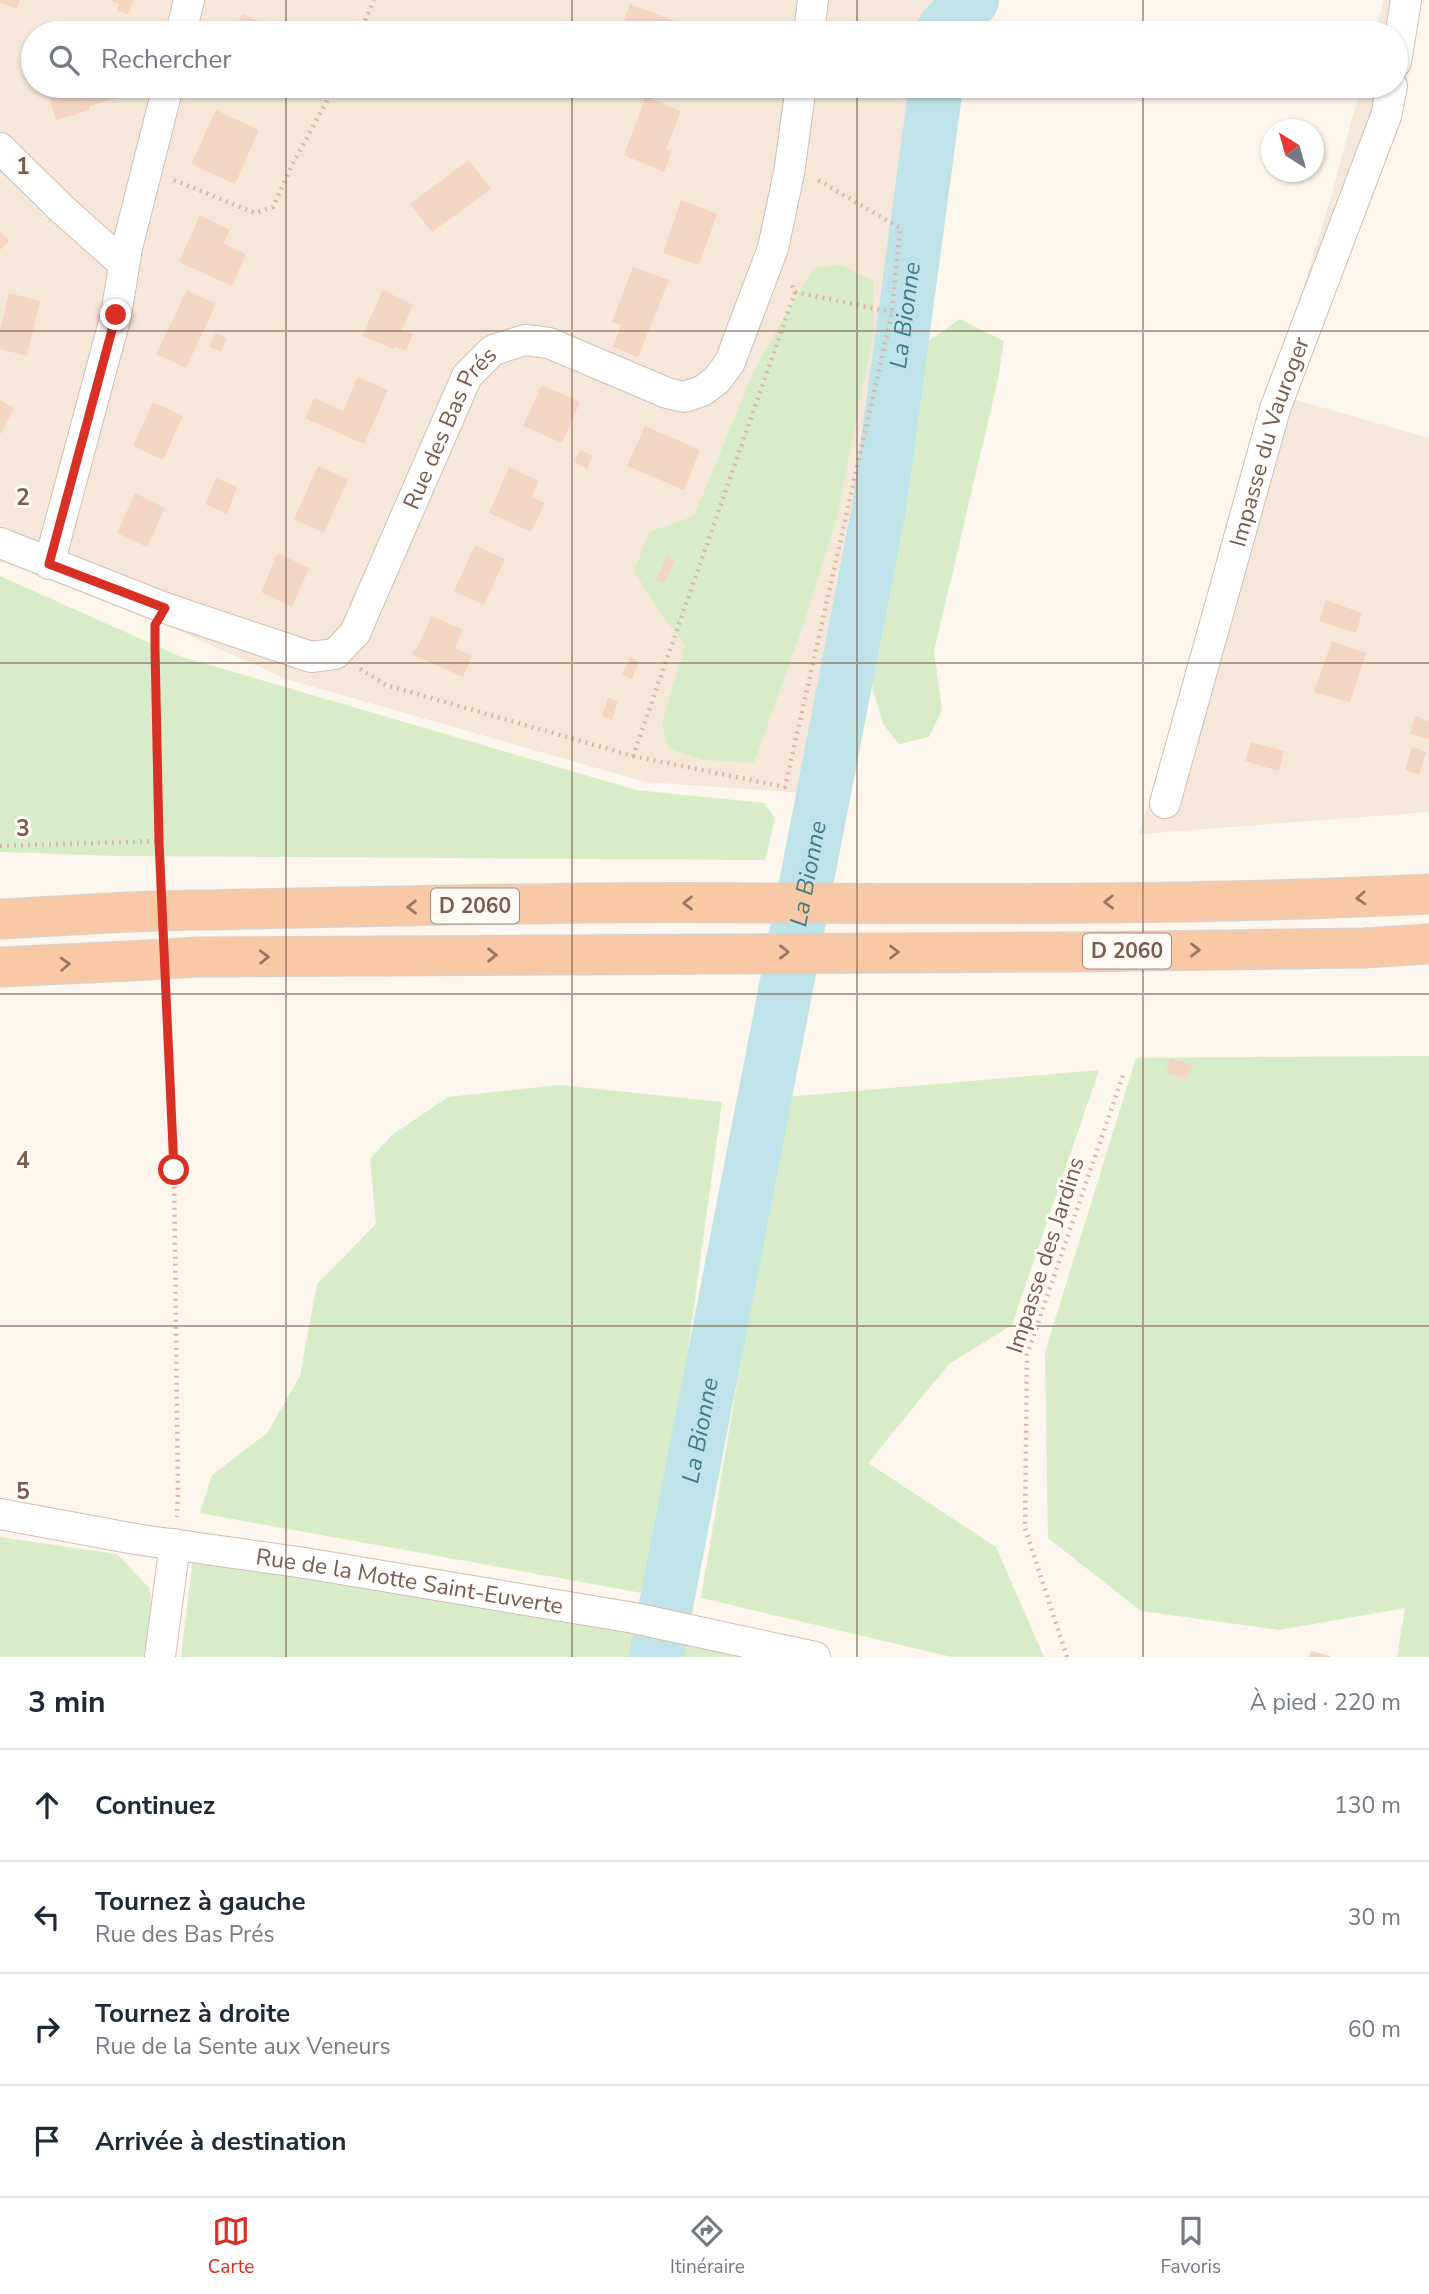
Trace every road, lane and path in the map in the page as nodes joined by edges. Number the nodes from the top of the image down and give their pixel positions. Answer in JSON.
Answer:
{"nodes":[{"id":1,"x":189,"y":0,"type":"edge"},
{"id":2,"x":373,"y":0,"type":"edge"},
{"id":3,"x":813,"y":0,"type":"edge"},
{"id":4,"x":1406,"y":0,"type":"edge"},
{"id":5,"x":184,"y":21,"type":"edge"},
{"id":6,"x":364,"y":21,"type":"edge"},
{"id":7,"x":810,"y":21,"type":"edge"},
{"id":8,"x":1403,"y":21,"type":"edge"},
{"id":9,"x":165,"y":98,"type":"edge"},
{"id":10,"x":328,"y":98,"type":"edge"},
{"id":11,"x":799,"y":98,"type":"edge"},
{"id":12,"x":1390,"y":98,"type":"edge"},
{"id":13,"x":0,"y":148,"type":"edge"},
{"id":14,"x":790,"y":164,"type":"junction"},
{"id":15,"x":147,"y":169,"type":"junction"},
{"id":16,"x":773,"y":248,"type":"junction"},
{"id":17,"x":124,"y":264,"type":"junction"},
{"id":18,"x":796,"y":292,"type":"junction"},
{"id":19,"x":892,"y":312,"type":"junction"},
{"id":20,"x":0,"y":543,"type":"edge"},
{"id":21,"x":49,"y":564,"type":"junction"},
{"id":22,"x":165,"y":608,"type":"junction"},
{"id":23,"x":335,"y":654,"type":"junction"},
{"id":24,"x":633,"y":756,"type":"junction"},
{"id":25,"x":1164,"y":803,"type":"dead end"},
{"id":26,"x":159,"y":841,"type":"junction"},
{"id":27,"x":0,"y":846,"type":"edge"},
{"id":28,"x":161,"y":883,"type":"dead end"},
{"id":29,"x":1429,"y":894,"type":"edge"},
{"id":30,"x":0,"y":919,"type":"edge"},
{"id":31,"x":1429,"y":944,"type":"edge"},
{"id":32,"x":0,"y":967,"type":"edge"},
{"id":33,"x":166,"y":981,"type":"dead end"},
{"id":34,"x":1124,"y":1072,"type":"dead end"},
{"id":35,"x":0,"y":1514,"type":"edge"},
{"id":36,"x":175,"y":1544,"type":"junction"},
{"id":37,"x":160,"y":1657,"type":"edge"},
{"id":38,"x":815,"y":1657,"type":"edge"},
{"id":39,"x":1067,"y":1657,"type":"edge"}],
"edges":[{"from":1,"to":5,"type":"street"},
{"from":2,"to":6,"type":"path"},
{"from":3,"to":7,"type":"street"},
{"from":4,"to":8,"type":"street"},
{"from":9,"to":15,"type":"street"},
{"from":10,"to":15,"type":"path"},
{"from":11,"to":14,"type":"street","name":"Rue des Bas Prés"},
{"from":12,"to":25,"type":"street","name":"Impasse du Vauroger"},
{"from":13,"to":17,"type":"street"},
{"from":14,"to":16,"type":"street","name":"Rue des Bas Prés"},
{"from":14,"to":19,"type":"path"},
{"from":15,"to":17,"type":"street"},
{"from":16,"to":18,"type":"path"},
{"from":16,"to":23,"type":"street","name":"Rue des Bas Prés"},
{"from":17,"to":21,"type":"street"},
{"from":18,"to":19,"type":"path"},
{"from":18,"to":24,"type":"path"},
{"from":19,"to":24,"type":"path"},
{"from":20,"to":21,"type":"street"},
{"from":21,"to":22,"type":"street"},
{"from":22,"to":23,"type":"street"},
{"from":22,"to":26,"type":"path"},
{"from":23,"to":24,"type":"path"},
{"from":26,"to":27,"type":"path"},
{"from":26,"to":28,"type":"path"},
{"from":29,"to":30,"type":"highway","number":"D 2060","one_way":true,"bridge":true},
{"from":32,"to":31,"type":"highway","number":"D 2060","one_way":true,"bridge":true},
{"from":33,"to":36,"type":"path"},
{"from":34,"to":39,"type":"path","name":"Impasse des Jardins"},
{"from":35,"to":36,"type":"street","name":"Rue de la Motte Saint-Euverte"},
{"from":36,"to":37,"type":"street"},
{"from":36,"to":38,"type":"street","name":"Rue de la Motte Saint-Euverte"}]}
